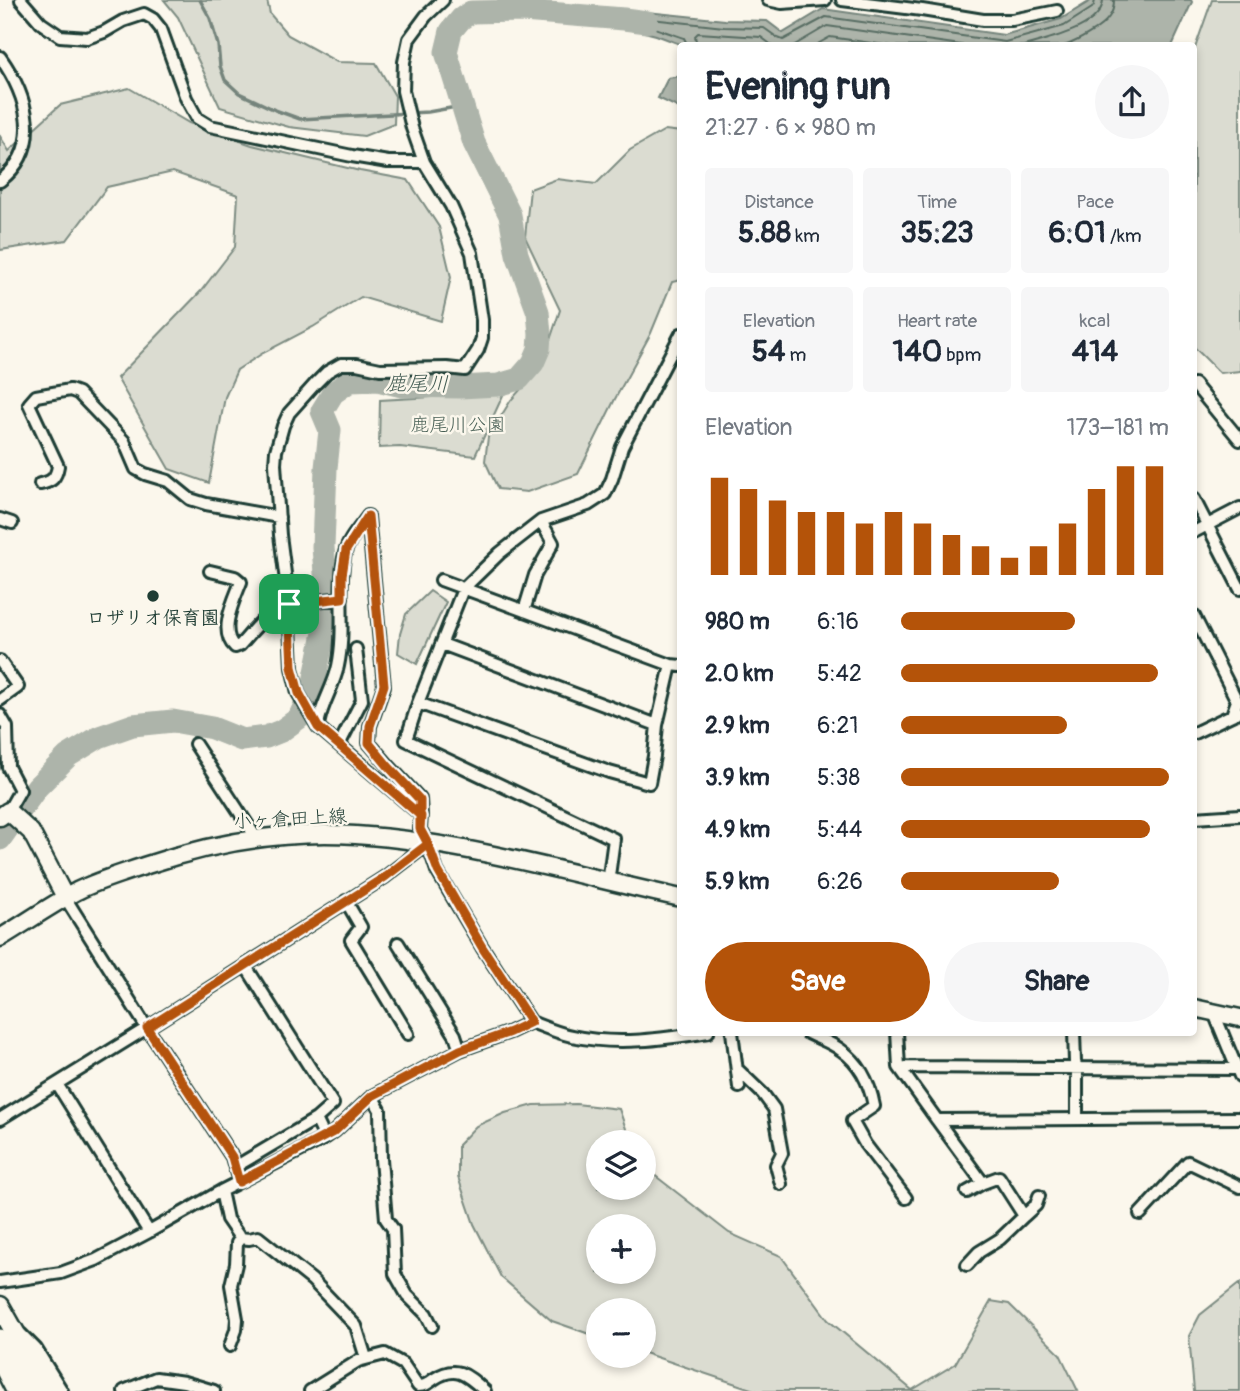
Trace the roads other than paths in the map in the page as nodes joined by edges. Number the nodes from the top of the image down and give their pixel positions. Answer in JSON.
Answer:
{"nodes":[{"id":1,"x":21,"y":0,"type":"edge"},
{"id":2,"x":443,"y":0,"type":"edge"},
{"id":3,"x":768,"y":0,"type":"edge"},
{"id":4,"x":825,"y":0,"type":"edge"},
{"id":5,"x":842,"y":0,"type":"edge"},
{"id":6,"x":1057,"y":11,"type":"dead end"},
{"id":7,"x":0,"y":57,"type":"edge"},
{"id":8,"x":424,"y":162,"type":"junction"},
{"id":9,"x":0,"y":181,"type":"edge"},
{"id":10,"x":677,"y":342,"type":"edge"},
{"id":11,"x":1197,"y":388,"type":"edge"},
{"id":12,"x":1240,"y":440,"type":"edge"},
{"id":13,"x":40,"y":484,"type":"dead end"},
{"id":14,"x":1197,"y":505,"type":"edge"},
{"id":15,"x":1240,"y":508,"type":"edge"},
{"id":16,"x":279,"y":517,"type":"junction"},
{"id":17,"x":0,"y":519,"type":"edge"},
{"id":18,"x":541,"y":521,"type":"junction"},
{"id":19,"x":12,"y":523,"type":"dead end"},
{"id":20,"x":1207,"y":525,"type":"junction"},
{"id":21,"x":1197,"y":530,"type":"edge"},
{"id":22,"x":210,"y":571,"type":"dead end"},
{"id":23,"x":441,"y":580,"type":"dead end"},
{"id":24,"x":1239,"y":583,"type":"edge"},
{"id":25,"x":463,"y":589,"type":"junction"},
{"id":26,"x":342,"y":598,"type":"junction"},
{"id":27,"x":289,"y":607,"type":"junction"},
{"id":28,"x":524,"y":611,"type":"junction"},
{"id":29,"x":1197,"y":622,"type":"edge"},
{"id":30,"x":442,"y":644,"type":"junction"},
{"id":31,"x":356,"y":649,"type":"dead end"},
{"id":32,"x":0,"y":661,"type":"edge"},
{"id":33,"x":676,"y":666,"type":"edge"},
{"id":34,"x":0,"y":699,"type":"edge"},
{"id":35,"x":418,"y":703,"type":"junction"},
{"id":36,"x":1236,"y":713,"type":"edge"},
{"id":37,"x":0,"y":715,"type":"edge"},
{"id":38,"x":656,"y":725,"type":"junction"},
{"id":39,"x":318,"y":727,"type":"junction"},
{"id":40,"x":1197,"y":732,"type":"edge"},
{"id":41,"x":195,"y":744,"type":"dead end"},
{"id":42,"x":339,"y":746,"type":"junction"},
{"id":43,"x":4,"y":814,"type":"edge"},
{"id":44,"x":1240,"y":815,"type":"edge"},
{"id":45,"x":421,"y":816,"type":"junction"},
{"id":46,"x":1197,"y":818,"type":"edge"},
{"id":47,"x":257,"y":839,"type":"junction"},
{"id":48,"x":428,"y":844,"type":"junction"},
{"id":49,"x":608,"y":883,"type":"junction"},
{"id":50,"x":677,"y":894,"type":"edge"},
{"id":51,"x":66,"y":899,"type":"junction"},
{"id":52,"x":346,"y":901,"type":"junction"},
{"id":53,"x":0,"y":938,"type":"edge"},
{"id":54,"x":398,"y":943,"type":"dead end"},
{"id":55,"x":245,"y":965,"type":"junction"},
{"id":56,"x":1200,"y":1010,"type":"edge"},
{"id":57,"x":1240,"y":1018,"type":"edge"},
{"id":58,"x":531,"y":1022,"type":"junction"},
{"id":59,"x":147,"y":1028,"type":"junction"},
{"id":60,"x":408,"y":1034,"type":"dead end"},
{"id":61,"x":685,"y":1036,"type":"edge"},
{"id":62,"x":733,"y":1036,"type":"edge"},
{"id":63,"x":814,"y":1036,"type":"edge"},
{"id":64,"x":897,"y":1036,"type":"edge"},
{"id":65,"x":1074,"y":1036,"type":"edge"},
{"id":66,"x":460,"y":1050,"type":"junction"},
{"id":67,"x":899,"y":1067,"type":"junction"},
{"id":68,"x":1077,"y":1068,"type":"junction"},
{"id":69,"x":737,"y":1069,"type":"junction"},
{"id":70,"x":1239,"y":1072,"type":"edge"},
{"id":71,"x":57,"y":1084,"type":"junction"},
{"id":72,"x":739,"y":1087,"type":"dead end"},
{"id":73,"x":372,"y":1096,"type":"junction"},
{"id":74,"x":1240,"y":1118,"type":"edge"},
{"id":75,"x":0,"y":1119,"type":"edge"},
{"id":76,"x":316,"y":1119,"type":"junction"},
{"id":77,"x":1077,"y":1119,"type":"junction"},
{"id":78,"x":937,"y":1120,"type":"junction"},
{"id":79,"x":325,"y":1138,"type":"junction"},
{"id":80,"x":234,"y":1167,"type":"junction"},
{"id":81,"x":239,"y":1182,"type":"junction"},
{"id":82,"x":983,"y":1183,"type":"junction"},
{"id":83,"x":781,"y":1184,"type":"dead end"},
{"id":84,"x":1240,"y":1187,"type":"edge"},
{"id":85,"x":221,"y":1191,"type":"junction"},
{"id":86,"x":967,"y":1192,"type":"dead end"},
{"id":87,"x":1039,"y":1196,"type":"dead end"},
{"id":88,"x":906,"y":1198,"type":"dead end"},
{"id":89,"x":1140,"y":1214,"type":"dead end"},
{"id":90,"x":1024,"y":1216,"type":"junction"},
{"id":91,"x":149,"y":1232,"type":"junction"},
{"id":92,"x":240,"y":1238,"type":"junction"},
{"id":93,"x":967,"y":1265,"type":"dead end"},
{"id":94,"x":0,"y":1282,"type":"edge"},
{"id":95,"x":0,"y":1306,"type":"edge"},
{"id":96,"x":432,"y":1326,"type":"dead end"},
{"id":97,"x":4,"y":1331,"type":"edge"},
{"id":98,"x":230,"y":1346,"type":"dead end"},
{"id":99,"x":366,"y":1358,"type":"junction"},
{"id":100,"x":0,"y":1360,"type":"edge"},
{"id":101,"x":139,"y":1389,"type":"edge"},
{"id":102,"x":16,"y":1391,"type":"edge"},
{"id":103,"x":29,"y":1391,"type":"edge"},
{"id":104,"x":48,"y":1391,"type":"edge"},
{"id":105,"x":62,"y":1391,"type":"edge"},
{"id":106,"x":124,"y":1391,"type":"edge"},
{"id":107,"x":214,"y":1391,"type":"edge"},
{"id":108,"x":310,"y":1391,"type":"edge"},
{"id":109,"x":485,"y":1391,"type":"edge"}],
"edges":[{"from":1,"to":8,"type":"street"},
{"from":2,"to":8,"type":"street"},
{"from":3,"to":4,"type":"street"},
{"from":5,"to":6,"type":"street"},
{"from":7,"to":9,"type":"street"},
{"from":8,"to":16,"type":"street"},
{"from":10,"to":18,"type":"street"},
{"from":11,"to":12,"type":"street"},
{"from":13,"to":16,"type":"street"},
{"from":14,"to":20,"type":"street"},
{"from":15,"to":20,"type":"street"},
{"from":16,"to":27,"type":"street"},
{"from":17,"to":19,"type":"street"},
{"from":18,"to":25,"type":"street"},
{"from":18,"to":28,"type":"street"},
{"from":20,"to":21,"type":"street"},
{"from":20,"to":24,"type":"street"},
{"from":22,"to":27,"type":"street"},
{"from":23,"to":25,"type":"street"},
{"from":25,"to":28,"type":"street"},
{"from":25,"to":30,"type":"street"},
{"from":26,"to":27,"type":"street"},
{"from":26,"to":39,"type":"street"},
{"from":26,"to":45,"type":"street"},
{"from":27,"to":39,"type":"street"},
{"from":28,"to":33,"type":"street"},
{"from":29,"to":36,"type":"street"},
{"from":30,"to":35,"type":"street"},
{"from":30,"to":38,"type":"street"},
{"from":31,"to":42,"type":"street"},
{"from":32,"to":34,"type":"street"},
{"from":33,"to":38,"type":"street"},
{"from":35,"to":38,"type":"street"},
{"from":35,"to":49,"type":"street"},
{"from":36,"to":40,"type":"street"},
{"from":37,"to":43,"type":"street"},
{"from":39,"to":42,"type":"street"},
{"from":41,"to":47,"type":"street"},
{"from":42,"to":45,"type":"street"},
{"from":43,"to":51,"type":"main road"},
{"from":44,"to":46,"type":"street"},
{"from":45,"to":48,"type":"street"},
{"from":47,"to":48,"type":"main road","name":"小ヶ倉田上線"},
{"from":47,"to":51,"type":"main road","name":"小ヶ倉田上線"},
{"from":48,"to":49,"type":"main road","name":"小ヶ倉田上線"},
{"from":48,"to":52,"type":"street"},
{"from":48,"to":58,"type":"street"},
{"from":49,"to":50,"type":"main road","name":"小ヶ倉田上線"},
{"from":51,"to":53,"type":"main road","name":"小ヶ倉田上線"},
{"from":51,"to":59,"type":"street"},
{"from":52,"to":55,"type":"street"},
{"from":52,"to":60,"type":"street"},
{"from":54,"to":66,"type":"street"},
{"from":55,"to":59,"type":"street"},
{"from":55,"to":76,"type":"street"},
{"from":56,"to":57,"type":"main road"},
{"from":56,"to":70,"type":"street"},
{"from":58,"to":61,"type":"street"},
{"from":58,"to":66,"type":"street"},
{"from":59,"to":71,"type":"street"},
{"from":59,"to":80,"type":"street"},
{"from":62,"to":69,"type":"street"},
{"from":63,"to":88,"type":"street"},
{"from":64,"to":67,"type":"street"},
{"from":65,"to":68,"type":"street"},
{"from":66,"to":73,"type":"street"},
{"from":67,"to":68,"type":"street"},
{"from":67,"to":78,"type":"street"},
{"from":68,"to":70,"type":"street"},
{"from":68,"to":77,"type":"street"},
{"from":69,"to":72,"type":"street"},
{"from":69,"to":83,"type":"street"},
{"from":71,"to":75,"type":"street"},
{"from":71,"to":91,"type":"street"},
{"from":73,"to":79,"type":"street"},
{"from":73,"to":96,"type":"street"},
{"from":74,"to":77,"type":"street"},
{"from":76,"to":79,"type":"street"},
{"from":76,"to":80,"type":"street"},
{"from":77,"to":78,"type":"street"},
{"from":78,"to":82,"type":"street"},
{"from":79,"to":81,"type":"street"},
{"from":80,"to":81,"type":"street"},
{"from":81,"to":85,"type":"street"},
{"from":82,"to":86,"type":"street"},
{"from":82,"to":90,"type":"street"},
{"from":84,"to":89,"type":"street"},
{"from":85,"to":91,"type":"street"},
{"from":85,"to":92,"type":"street"},
{"from":87,"to":90,"type":"street"},
{"from":90,"to":93,"type":"street"},
{"from":91,"to":94,"type":"street"},
{"from":92,"to":98,"type":"street"},
{"from":92,"to":99,"type":"street"},
{"from":95,"to":97,"type":"main road"},
{"from":97,"to":103,"type":"highway"},
{"from":97,"to":104,"type":"main road"},
{"from":97,"to":105,"type":"street"},
{"from":99,"to":108,"type":"street"},
{"from":99,"to":109,"type":"street"},
{"from":100,"to":102,"type":"main road"},
{"from":101,"to":106,"type":"street"},
{"from":101,"to":107,"type":"street"}]}
